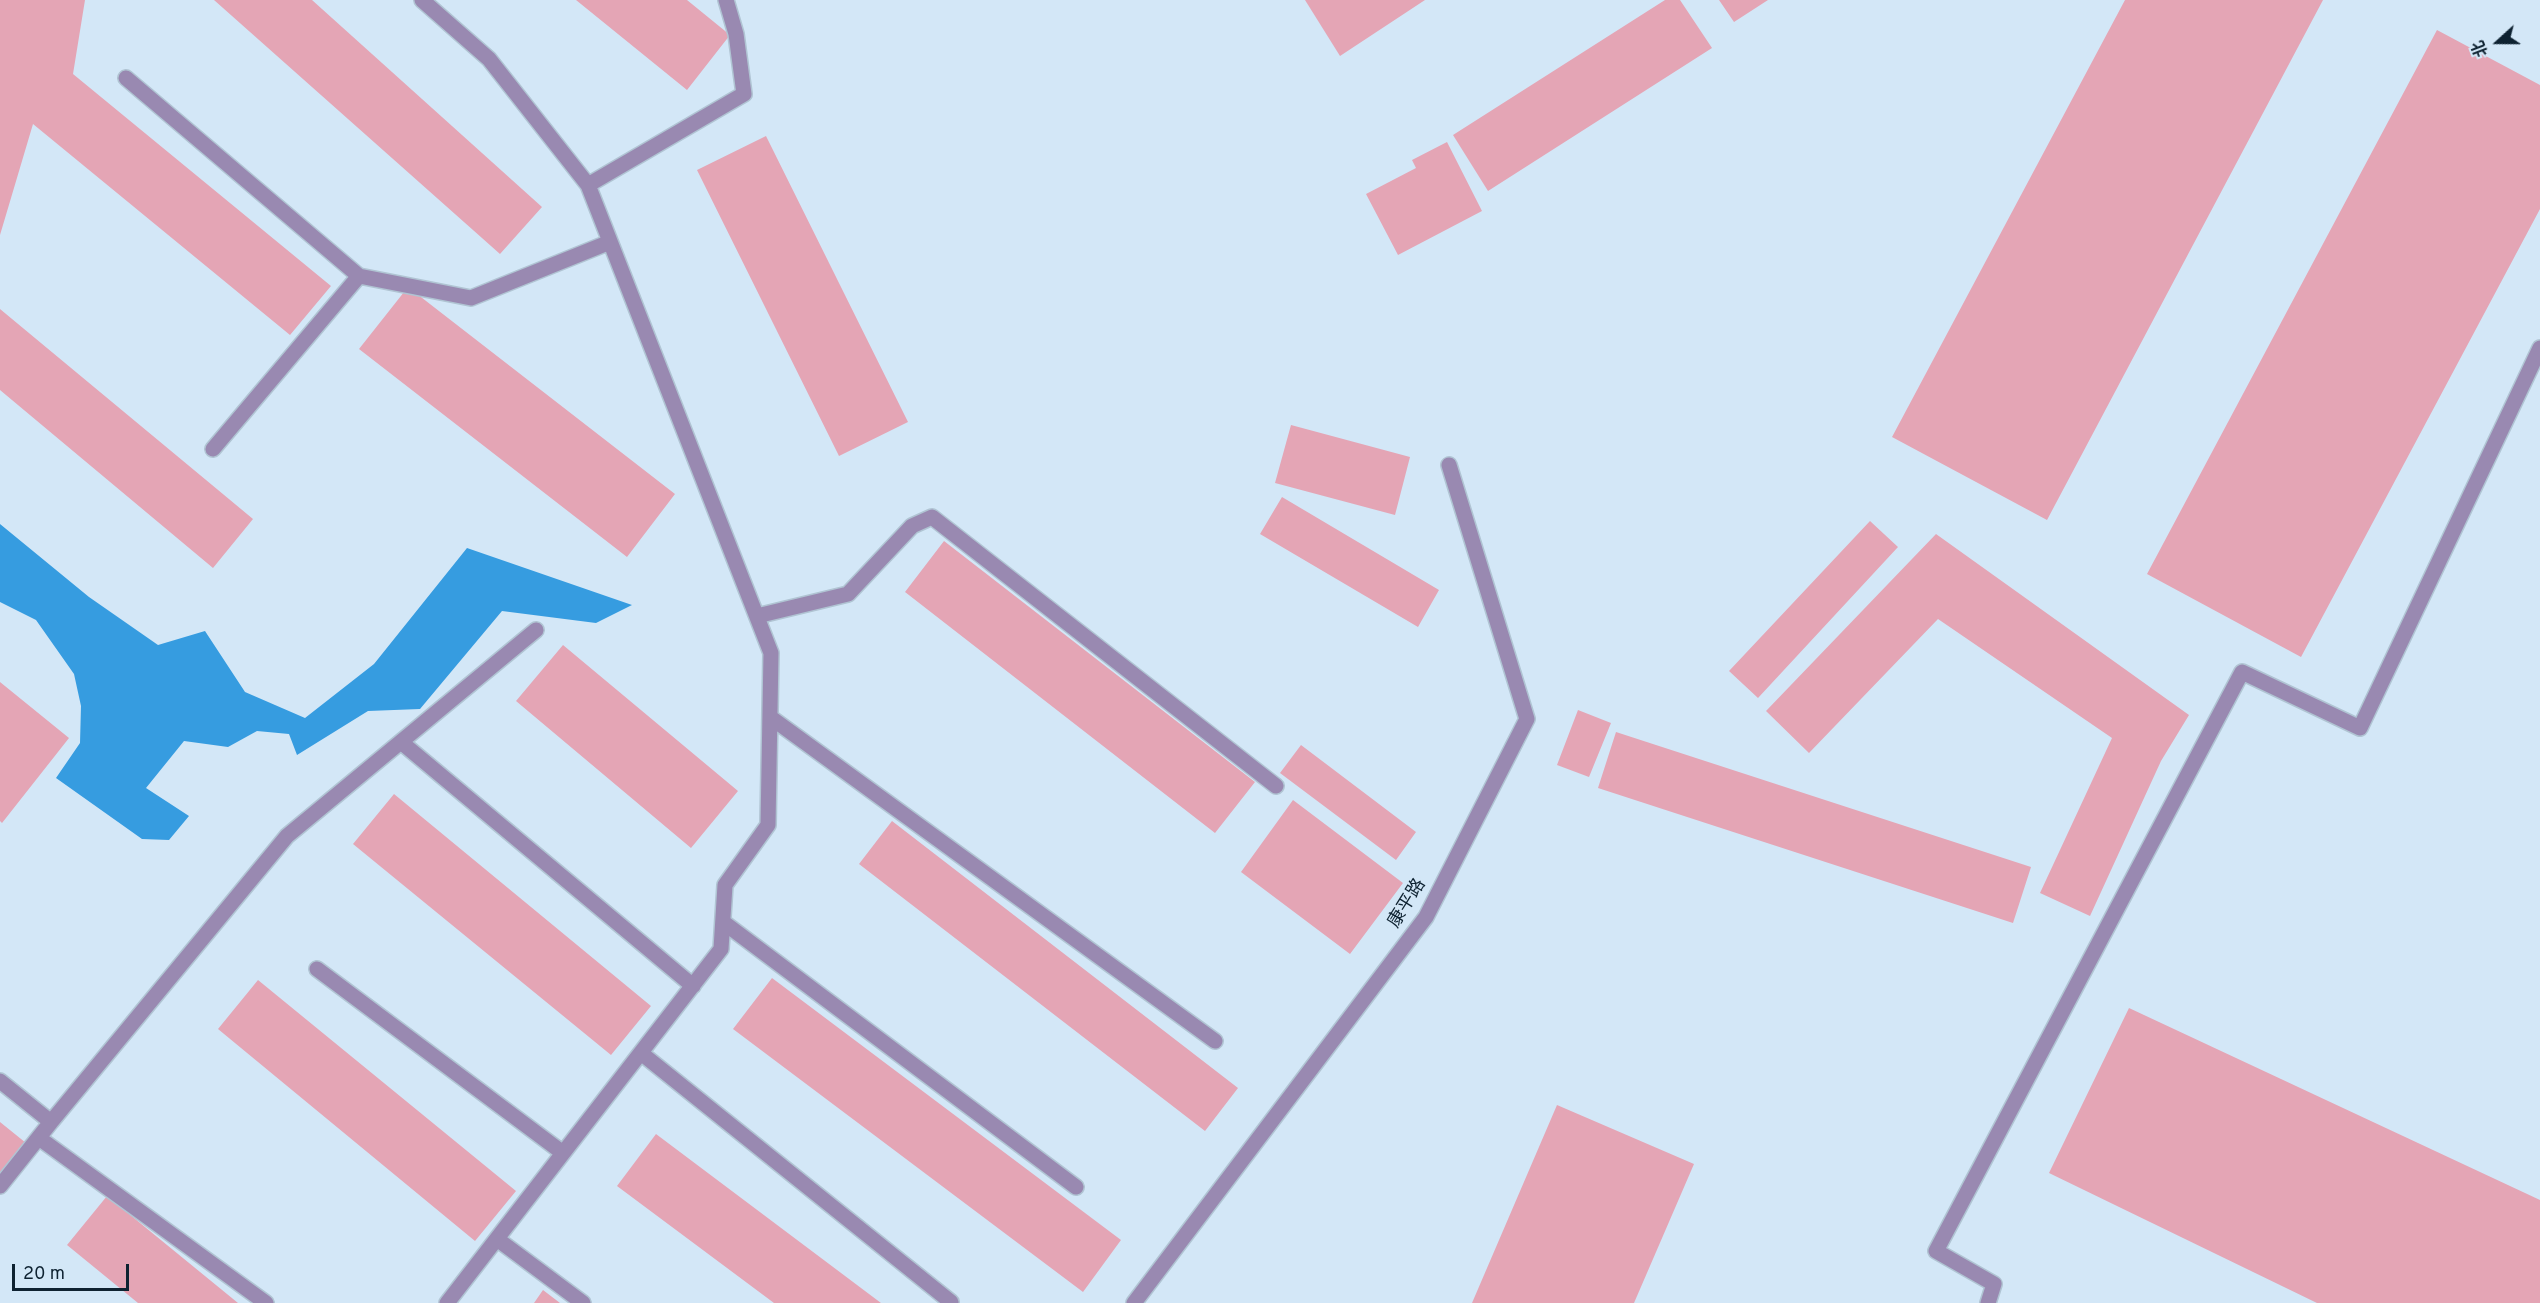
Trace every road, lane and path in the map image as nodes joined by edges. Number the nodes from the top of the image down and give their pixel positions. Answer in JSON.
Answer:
{"nodes":[{"id":1,"x":422,"y":0,"type":"edge"},
{"id":2,"x":726,"y":0,"type":"edge"},
{"id":3,"x":126,"y":78,"type":"dead end"},
{"id":4,"x":588,"y":185,"type":"junction"},
{"id":5,"x":610,"y":242,"type":"junction"},
{"id":6,"x":358,"y":276,"type":"junction"},
{"id":7,"x":2540,"y":348,"type":"edge"},
{"id":8,"x":213,"y":449,"type":"dead end"},
{"id":9,"x":1449,"y":465,"type":"dead end"},
{"id":10,"x":757,"y":616,"type":"junction"},
{"id":11,"x":536,"y":630,"type":"dead end"},
{"id":12,"x":770,"y":717,"type":"junction"},
{"id":13,"x":401,"y":742,"type":"junction"},
{"id":14,"x":1276,"y":786,"type":"dead end"},
{"id":15,"x":723,"y":922,"type":"junction"},
{"id":16,"x":317,"y":969,"type":"dead end"},
{"id":17,"x":693,"y":986,"type":"junction"},
{"id":18,"x":1215,"y":1041,"type":"dead end"},
{"id":19,"x":641,"y":1053,"type":"junction"},
{"id":20,"x":0,"y":1081,"type":"edge"},
{"id":21,"x":51,"y":1122,"type":"junction"},
{"id":22,"x":39,"y":1138,"type":"junction"},
{"id":23,"x":563,"y":1153,"type":"junction"},
{"id":24,"x":0,"y":1186,"type":"edge"},
{"id":25,"x":1076,"y":1186,"type":"dead end"},
{"id":26,"x":497,"y":1239,"type":"junction"},
{"id":27,"x":951,"y":1302,"type":"edge"},
{"id":28,"x":266,"y":1303,"type":"edge"},
{"id":29,"x":447,"y":1303,"type":"edge"},
{"id":30,"x":583,"y":1303,"type":"edge"},
{"id":31,"x":1134,"y":1303,"type":"edge"},
{"id":32,"x":1988,"y":1303,"type":"edge"}],
"edges":[{"from":1,"to":4,"type":"street"},
{"from":2,"to":4,"type":"street"},
{"from":3,"to":6,"type":"street"},
{"from":4,"to":5,"type":"street"},
{"from":5,"to":6,"type":"street"},
{"from":5,"to":10,"type":"street"},
{"from":6,"to":8,"type":"street"},
{"from":7,"to":32,"type":"street"},
{"from":9,"to":31,"type":"street","name":"康平路"},
{"from":10,"to":12,"type":"street"},
{"from":10,"to":14,"type":"street"},
{"from":11,"to":13,"type":"street"},
{"from":12,"to":15,"type":"street"},
{"from":12,"to":18,"type":"street"},
{"from":13,"to":17,"type":"street"},
{"from":13,"to":21,"type":"street"},
{"from":15,"to":17,"type":"street"},
{"from":15,"to":25,"type":"street"},
{"from":16,"to":23,"type":"street"},
{"from":17,"to":19,"type":"street"},
{"from":19,"to":23,"type":"street"},
{"from":19,"to":27,"type":"street"},
{"from":20,"to":21,"type":"street"},
{"from":21,"to":22,"type":"street"},
{"from":22,"to":24,"type":"street"},
{"from":22,"to":28,"type":"street"},
{"from":23,"to":26,"type":"street"},
{"from":26,"to":29,"type":"street"},
{"from":26,"to":30,"type":"street"}]}
